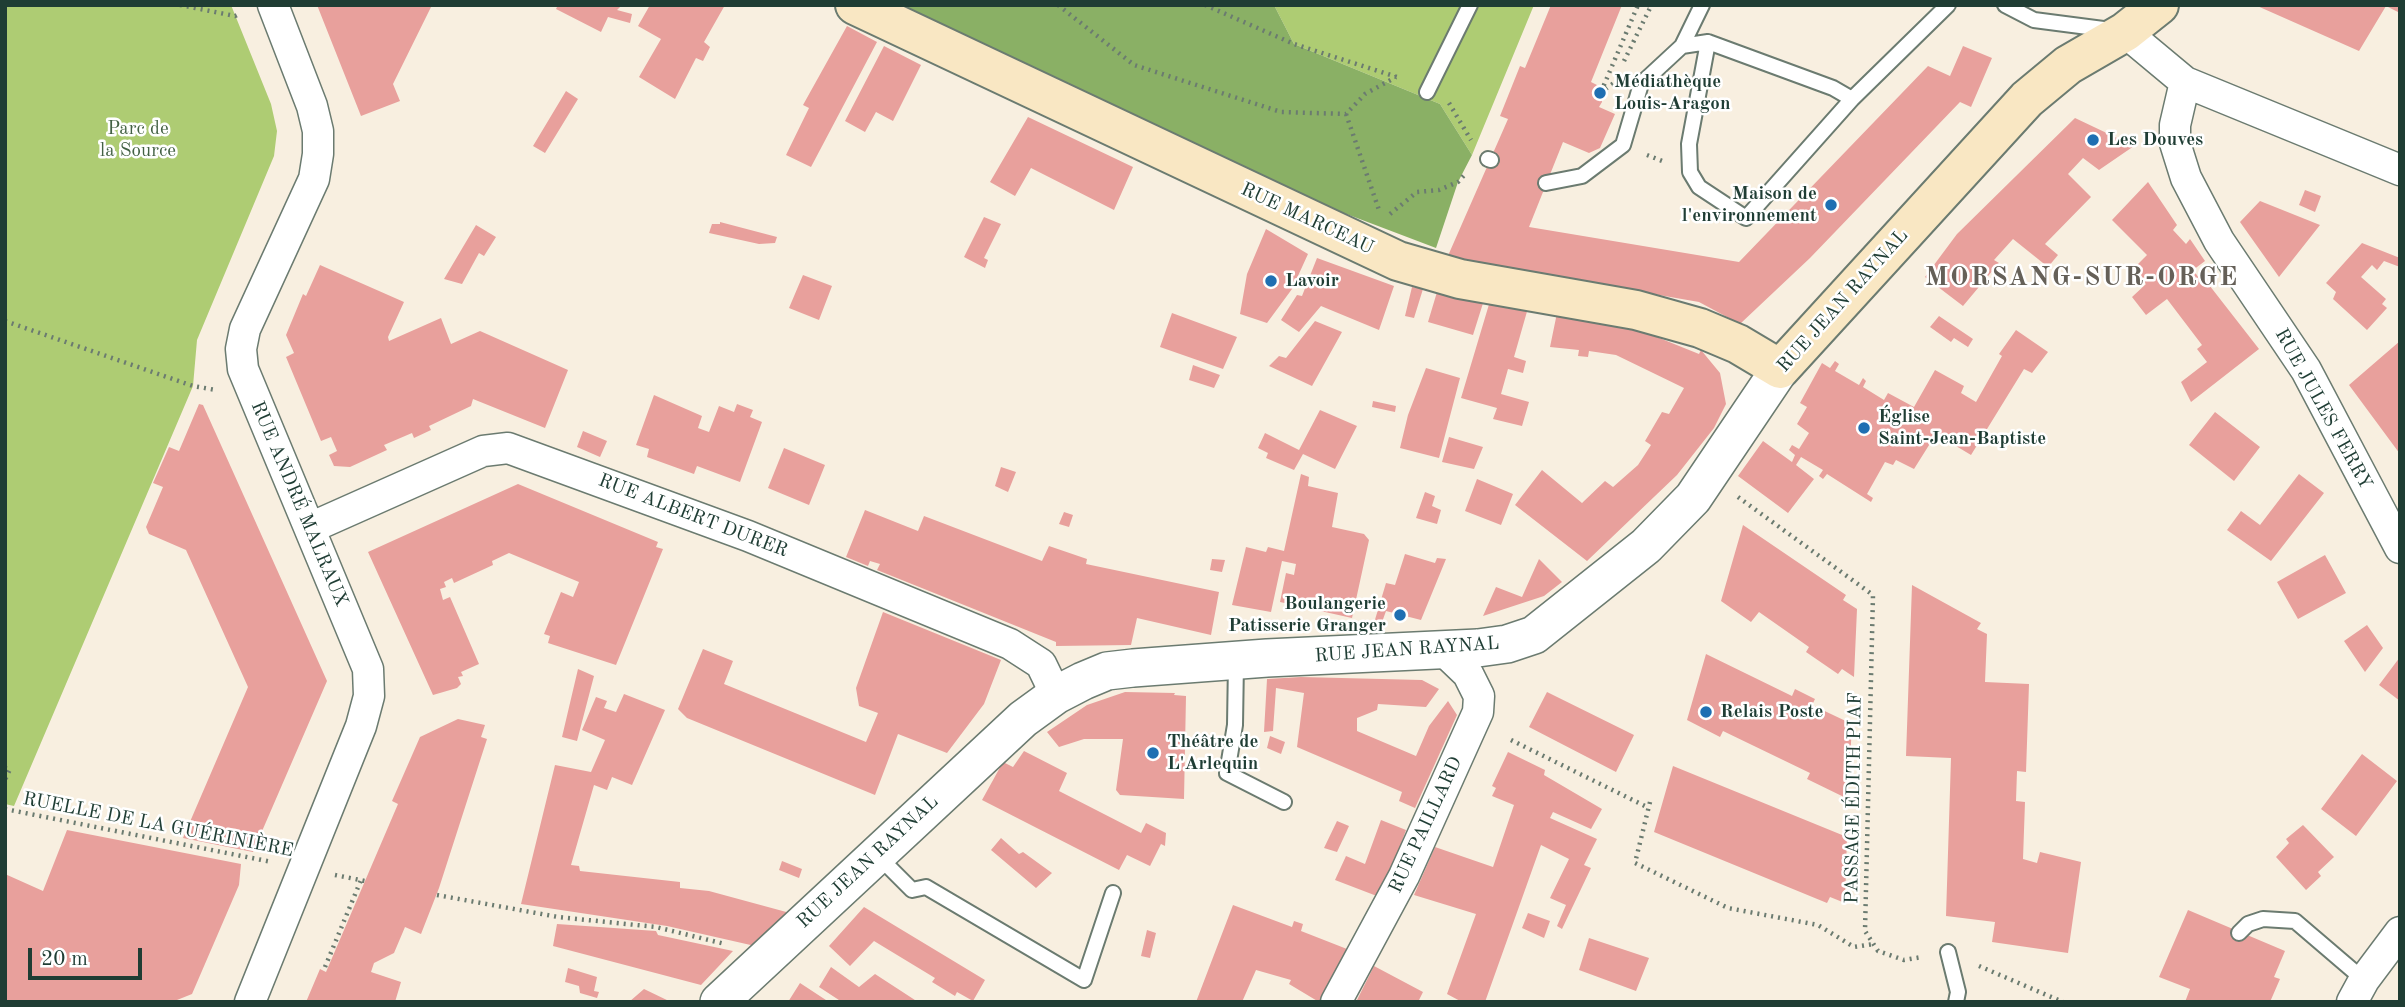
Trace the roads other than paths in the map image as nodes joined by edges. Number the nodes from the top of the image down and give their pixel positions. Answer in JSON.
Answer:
{"nodes":[{"id":1,"x":855,"y":5,"type":"edge"},
{"id":2,"x":1469,"y":5,"type":"edge"},
{"id":3,"x":1702,"y":5,"type":"edge"},
{"id":4,"x":1948,"y":5,"type":"edge"},
{"id":5,"x":2005,"y":5,"type":"edge"},
{"id":6,"x":2158,"y":5,"type":"edge"},
{"id":7,"x":260,"y":8,"type":"edge"},
{"id":8,"x":2125,"y":32,"type":"junction"},
{"id":9,"x":1707,"y":42,"type":"junction"},
{"id":10,"x":1682,"y":46,"type":"junction"},
{"id":11,"x":2185,"y":82,"type":"junction"},
{"id":12,"x":1427,"y":92,"type":"road end"},
{"id":13,"x":1852,"y":99,"type":"junction"},
{"id":14,"x":2400,"y":170,"type":"edge"},
{"id":15,"x":1546,"y":183,"type":"dead end"},
{"id":16,"x":1780,"y":369,"type":"junction"},
{"id":17,"x":310,"y":528,"type":"junction"},
{"id":18,"x":2400,"y":548,"type":"edge"},
{"id":19,"x":1444,"y":651,"type":"junction"},
{"id":20,"x":1236,"y":660,"type":"junction"},
{"id":21,"x":1056,"y":695,"type":"junction"},
{"id":22,"x":1284,"y":802,"type":"dead end"},
{"id":23,"x":876,"y":854,"type":"junction"},
{"id":24,"x":1113,"y":893,"type":"dead end"},
{"id":25,"x":2400,"y":932,"type":"edge"},
{"id":26,"x":2239,"y":933,"type":"dead end"},
{"id":27,"x":1948,"y":952,"type":"road end"},
{"id":28,"x":2358,"y":991,"type":"edge"},
{"id":29,"x":250,"y":1002,"type":"edge"},
{"id":30,"x":719,"y":1002,"type":"edge"},
{"id":31,"x":1336,"y":1002,"type":"edge"},
{"id":32,"x":1956,"y":1002,"type":"edge"}],
"edges":[{"from":1,"to":16,"type":"main road","name":"RUE MARCEAU"},
{"from":2,"to":12,"type":"lane"},
{"from":3,"to":10,"type":"lane"},
{"from":4,"to":13,"type":"lane"},
{"from":5,"to":8,"type":"lane"},
{"from":6,"to":8,"type":"main road","name":"RUE JEAN RAYNAL"},
{"from":7,"to":17,"type":"street","name":"RUE ANDRÉ MALRAUX"},
{"from":8,"to":11,"type":"street"},
{"from":8,"to":16,"type":"main road","name":"RUE JEAN RAYNAL"},
{"from":9,"to":10,"type":"lane"},
{"from":9,"to":13,"type":"lane"},
{"from":9,"to":13,"type":"lane"},
{"from":10,"to":15,"type":"lane"},
{"from":11,"to":14,"type":"street"},
{"from":11,"to":18,"type":"street","name":"RUE JULES FERRY"},
{"from":16,"to":19,"type":"street","name":"RUE JEAN RAYNAL"},
{"from":17,"to":21,"type":"street","name":"RUE ALBERT DURER"},
{"from":17,"to":29,"type":"street","name":"RUE ANDRÉ MALRAUX"},
{"from":19,"to":20,"type":"street","name":"RUE JEAN RAYNAL"},
{"from":19,"to":31,"type":"street","name":"RUE PAILLARD"},
{"from":20,"to":21,"type":"street","name":"RUE JEAN RAYNAL"},
{"from":20,"to":22,"type":"lane"},
{"from":21,"to":23,"type":"street","name":"RUE JEAN RAYNAL"},
{"from":23,"to":24,"type":"lane"},
{"from":23,"to":30,"type":"street","name":"RUE JEAN RAYNAL"},
{"from":25,"to":28,"type":"street"},
{"from":26,"to":28,"type":"lane"},
{"from":27,"to":32,"type":"lane"}]}
